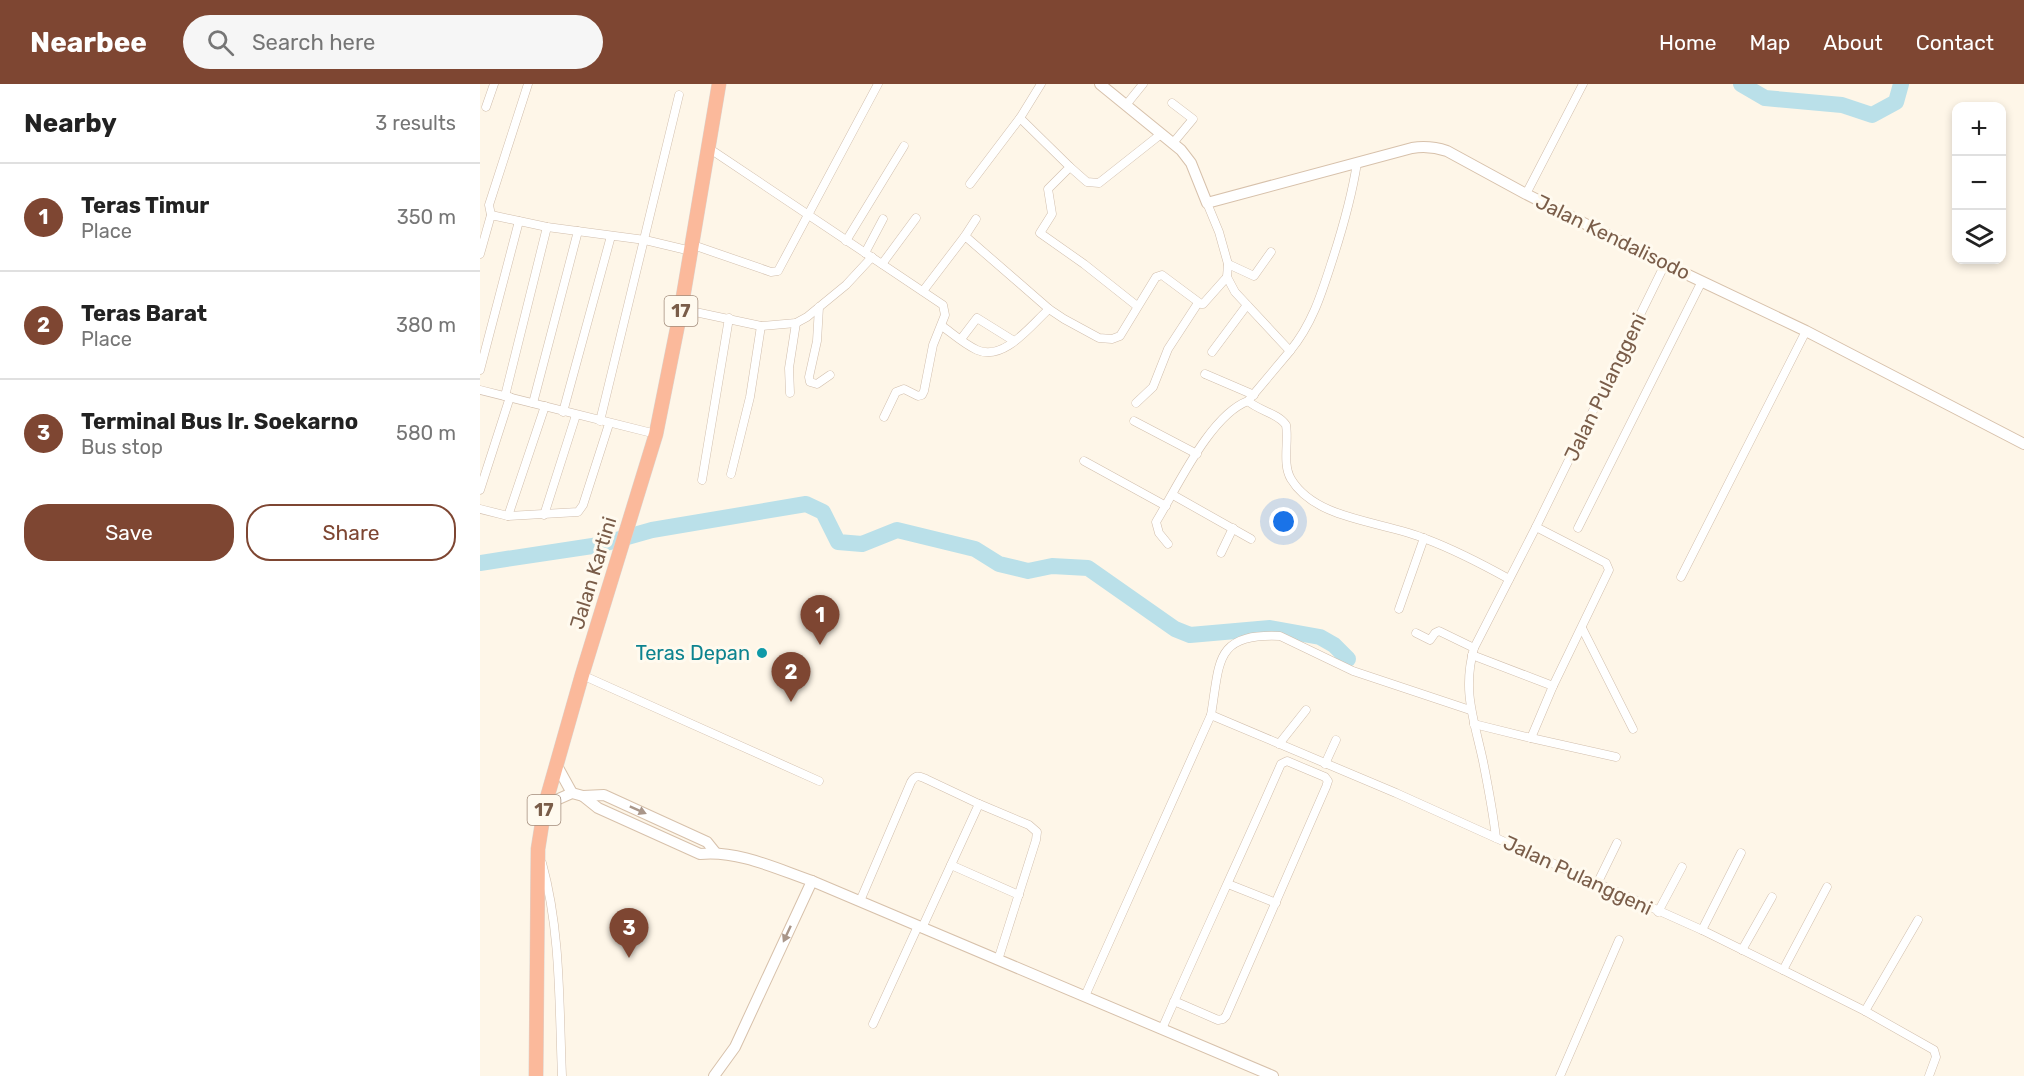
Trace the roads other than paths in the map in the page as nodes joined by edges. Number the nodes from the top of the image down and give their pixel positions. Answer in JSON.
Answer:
{"nodes":[{"id":1,"x":494,"y":84,"type":"edge"},
{"id":2,"x":528,"y":84,"type":"edge"},
{"id":3,"x":1041,"y":84,"type":"edge"},
{"id":4,"x":1101,"y":84,"type":"edge"},
{"id":5,"x":1143,"y":84,"type":"edge"},
{"id":6,"x":1583,"y":84,"type":"edge"},
{"id":7,"x":719,"y":86,"type":"edge"},
{"id":8,"x":877,"y":86,"type":"edge"},
{"id":9,"x":679,"y":95,"type":"dead end"},
{"id":10,"x":1172,"y":103,"type":"dead end"},
{"id":11,"x":1126,"y":105,"type":"junction"},
{"id":12,"x":486,"y":107,"type":"dead end"},
{"id":13,"x":1020,"y":118,"type":"junction"},
{"id":14,"x":1161,"y":134,"type":"junction"},
{"id":15,"x":1173,"y":143,"type":"junction"},
{"id":16,"x":904,"y":146,"type":"dead end"},
{"id":17,"x":710,"y":149,"type":"junction"},
{"id":18,"x":1357,"y":163,"type":"junction"},
{"id":19,"x":1070,"y":167,"type":"junction"},
{"id":20,"x":970,"y":184,"type":"dead end"},
{"id":21,"x":1526,"y":194,"type":"junction"},
{"id":22,"x":1207,"y":203,"type":"junction"},
{"id":23,"x":808,"y":216,"type":"junction"},
{"id":24,"x":490,"y":218,"type":"junction"},
{"id":25,"x":916,"y":218,"type":"dead end"},
{"id":26,"x":480,"y":219,"type":"edge"},
{"id":27,"x":884,"y":219,"type":"dead end"},
{"id":28,"x":976,"y":219,"type":"dead end"},
{"id":29,"x":519,"y":221,"type":"junction"},
{"id":30,"x":547,"y":227,"type":"junction"},
{"id":31,"x":578,"y":231,"type":"junction"},
{"id":32,"x":611,"y":236,"type":"junction"},
{"id":33,"x":965,"y":236,"type":"junction"},
{"id":34,"x":645,"y":240,"type":"junction"},
{"id":35,"x":846,"y":241,"type":"junction"},
{"id":36,"x":692,"y":248,"type":"junction"},
{"id":37,"x":1271,"y":252,"type":"dead end"},
{"id":38,"x":480,"y":254,"type":"edge"},
{"id":39,"x":868,"y":255,"type":"junction"},
{"id":40,"x":882,"y":264,"type":"junction"},
{"id":41,"x":1228,"y":264,"type":"junction"},
{"id":42,"x":1665,"y":264,"type":"junction"},
{"id":43,"x":1227,"y":277,"type":"junction"},
{"id":44,"x":1702,"y":281,"type":"junction"},
{"id":45,"x":923,"y":291,"type":"junction"},
{"id":46,"x":1198,"y":303,"type":"junction"},
{"id":47,"x":1247,"y":305,"type":"junction"},
{"id":48,"x":1137,"y":306,"type":"junction"},
{"id":49,"x":819,"y":307,"type":"junction"},
{"id":50,"x":681,"y":309,"type":"junction"},
{"id":51,"x":1049,"y":309,"type":"junction"},
{"id":52,"x":729,"y":318,"type":"junction"},
{"id":53,"x":796,"y":322,"type":"junction"},
{"id":54,"x":761,"y":326,"type":"junction"},
{"id":55,"x":942,"y":326,"type":"junction"},
{"id":56,"x":1806,"y":331,"type":"junction"},
{"id":57,"x":961,"y":339,"type":"junction"},
{"id":58,"x":1014,"y":341,"type":"junction"},
{"id":59,"x":1290,"y":351,"type":"junction"},
{"id":60,"x":1212,"y":352,"type":"dead end"},
{"id":61,"x":480,"y":370,"type":"edge"},
{"id":62,"x":1205,"y":374,"type":"dead end"},
{"id":63,"x":830,"y":375,"type":"dead end"},
{"id":64,"x":480,"y":390,"type":"edge"},
{"id":65,"x":790,"y":393,"type":"dead end"},
{"id":66,"x":1254,"y":395,"type":"junction"},
{"id":67,"x":507,"y":396,"type":"junction"},
{"id":68,"x":1248,"y":402,"type":"junction"},
{"id":69,"x":533,"y":403,"type":"junction"},
{"id":70,"x":1136,"y":403,"type":"dead end"},
{"id":71,"x":544,"y":406,"type":"junction"},
{"id":72,"x":563,"y":412,"type":"junction"},
{"id":73,"x":576,"y":415,"type":"junction"},
{"id":74,"x":884,"y":417,"type":"dead end"},
{"id":75,"x":600,"y":421,"type":"junction"},
{"id":76,"x":1134,"y":421,"type":"dead end"},
{"id":77,"x":609,"y":424,"type":"junction"},
{"id":78,"x":656,"y":434,"type":"junction"},
{"id":79,"x":2024,"y":444,"type":"edge"},
{"id":80,"x":1197,"y":454,"type":"junction"},
{"id":81,"x":1084,"y":460,"type":"dead end"},
{"id":82,"x":731,"y":474,"type":"dead end"},
{"id":83,"x":702,"y":480,"type":"dead end"},
{"id":84,"x":480,"y":490,"type":"edge"},
{"id":85,"x":1173,"y":495,"type":"junction"},
{"id":86,"x":1166,"y":506,"type":"junction"},
{"id":87,"x":480,"y":509,"type":"edge"},
{"id":88,"x":544,"y":515,"type":"junction"},
{"id":89,"x":508,"y":516,"type":"junction"},
{"id":90,"x":1536,"y":527,"type":"junction"},
{"id":91,"x":1233,"y":528,"type":"junction"},
{"id":92,"x":1578,"y":528,"type":"dead end"},
{"id":93,"x":1424,"y":537,"type":"junction"},
{"id":94,"x":1251,"y":539,"type":"dead end"},
{"id":95,"x":1168,"y":544,"type":"dead end"},
{"id":96,"x":1221,"y":553,"type":"dead end"},
{"id":97,"x":1681,"y":577,"type":"dead end"},
{"id":98,"x":1509,"y":579,"type":"junction"},
{"id":99,"x":1399,"y":609,"type":"dead end"},
{"id":100,"x":1582,"y":628,"type":"junction"},
{"id":101,"x":1416,"y":633,"type":"dead end"},
{"id":102,"x":1473,"y":652,"type":"junction"},
{"id":103,"x":582,"y":675,"type":"junction"},
{"id":104,"x":1553,"y":686,"type":"junction"},
{"id":105,"x":1306,"y":710,"type":"dead end"},
{"id":106,"x":1470,"y":710,"type":"junction"},
{"id":107,"x":1211,"y":715,"type":"junction"},
{"id":108,"x":1473,"y":722,"type":"junction"},
{"id":109,"x":1633,"y":729,"type":"dead end"},
{"id":110,"x":1532,"y":734,"type":"junction"},
{"id":111,"x":1336,"y":740,"type":"dead end"},
{"id":112,"x":1279,"y":744,"type":"junction"},
{"id":113,"x":1616,"y":757,"type":"dead end"},
{"id":114,"x":556,"y":764,"type":"junction"},
{"id":115,"x":1325,"y":764,"type":"junction"},
{"id":116,"x":819,"y":781,"type":"dead end"},
{"id":117,"x":578,"y":794,"type":"junction"},
{"id":118,"x":604,"y":795,"type":"junction"},
{"id":119,"x":979,"y":804,"type":"junction"},
{"id":120,"x":545,"y":805,"type":"junction"},
{"id":121,"x":598,"y":808,"type":"junction"},
{"id":122,"x":1496,"y":838,"type":"junction"},
{"id":123,"x":1617,"y":843,"type":"dead end"},
{"id":124,"x":538,"y":849,"type":"junction"},
{"id":125,"x":715,"y":852,"type":"junction"},
{"id":126,"x":1741,"y":853,"type":"dead end"},
{"id":127,"x":951,"y":865,"type":"junction"},
{"id":128,"x":1682,"y":867,"type":"dead end"},
{"id":129,"x":812,"y":881,"type":"junction"},
{"id":130,"x":1228,"y":884,"type":"junction"},
{"id":131,"x":1598,"y":884,"type":"junction"},
{"id":132,"x":1827,"y":887,"type":"dead end"},
{"id":133,"x":1019,"y":895,"type":"junction"},
{"id":134,"x":1772,"y":897,"type":"dead end"},
{"id":135,"x":860,"y":901,"type":"junction"},
{"id":136,"x":1276,"y":903,"type":"junction"},
{"id":137,"x":1658,"y":912,"type":"junction"},
{"id":138,"x":1918,"y":920,"type":"dead end"},
{"id":139,"x":920,"y":927,"type":"junction"},
{"id":140,"x":1702,"y":930,"type":"junction"},
{"id":141,"x":1619,"y":940,"type":"dead end"},
{"id":142,"x":1742,"y":950,"type":"junction"},
{"id":143,"x":998,"y":960,"type":"junction"},
{"id":144,"x":1783,"y":970,"type":"junction"},
{"id":145,"x":1085,"y":996,"type":"junction"},
{"id":146,"x":1174,"y":1000,"type":"junction"},
{"id":147,"x":1865,"y":1011,"type":"junction"},
{"id":148,"x":873,"y":1024,"type":"dead end"},
{"id":149,"x":1162,"y":1029,"type":"junction"},
{"id":150,"x":536,"y":1076,"type":"edge"},
{"id":151,"x":562,"y":1076,"type":"edge"},
{"id":152,"x":714,"y":1076,"type":"edge"},
{"id":153,"x":1273,"y":1076,"type":"edge"},
{"id":154,"x":1560,"y":1076,"type":"edge"},
{"id":155,"x":1929,"y":1076,"type":"edge"}],
"edges":[{"from":1,"to":12,"type":"street"},
{"from":2,"to":24,"type":"street"},
{"from":3,"to":13,"type":"street"},
{"from":4,"to":11,"type":"street"},
{"from":5,"to":11,"type":"street"},
{"from":6,"to":21,"type":"street"},
{"from":7,"to":17,"type":"highway","name":"Jalan Kartini","number":"17"},
{"from":8,"to":23,"type":"street"},
{"from":9,"to":34,"type":"street"},
{"from":10,"to":15,"type":"street"},
{"from":11,"to":14,"type":"street"},
{"from":13,"to":19,"type":"street"},
{"from":13,"to":20,"type":"street"},
{"from":14,"to":15,"type":"street"},
{"from":14,"to":19,"type":"street"},
{"from":15,"to":22,"type":"street"},
{"from":16,"to":35,"type":"street"},
{"from":17,"to":23,"type":"street"},
{"from":17,"to":36,"type":"highway","name":"Jalan Kartini","number":"17"},
{"from":18,"to":21,"type":"street","name":"Jalan Kendalisodo"},
{"from":18,"to":22,"type":"street","name":"Jalan Kendalisodo"},
{"from":18,"to":59,"type":"street"},
{"from":19,"to":48,"type":"street"},
{"from":21,"to":42,"type":"street","name":"Jalan Kendalisodo"},
{"from":22,"to":41,"type":"street"},
{"from":23,"to":35,"type":"street"},
{"from":23,"to":36,"type":"street"},
{"from":24,"to":26,"type":"street"},
{"from":24,"to":29,"type":"street"},
{"from":24,"to":38,"type":"street"},
{"from":25,"to":40,"type":"street"},
{"from":27,"to":39,"type":"street"},
{"from":28,"to":33,"type":"street"},
{"from":29,"to":30,"type":"street"},
{"from":29,"to":61,"type":"street"},
{"from":30,"to":31,"type":"street"},
{"from":30,"to":67,"type":"street"},
{"from":31,"to":32,"type":"street"},
{"from":31,"to":69,"type":"street"},
{"from":32,"to":34,"type":"street"},
{"from":32,"to":72,"type":"street"},
{"from":33,"to":45,"type":"street"},
{"from":33,"to":51,"type":"street"},
{"from":34,"to":36,"type":"street"},
{"from":34,"to":75,"type":"street"},
{"from":35,"to":39,"type":"street"},
{"from":36,"to":50,"type":"highway","name":"Jalan Kartini","number":"17"},
{"from":37,"to":41,"type":"street"},
{"from":39,"to":40,"type":"street"},
{"from":39,"to":49,"type":"street"},
{"from":40,"to":45,"type":"street"},
{"from":41,"to":43,"type":"street"},
{"from":42,"to":44,"type":"street","name":"Jalan Kendalisodo"},
{"from":42,"to":90,"type":"street","name":"Jalan Pulanggeni"},
{"from":43,"to":46,"type":"street"},
{"from":43,"to":47,"type":"street"},
{"from":44,"to":56,"type":"street","name":"Jalan Kendalisodo"},
{"from":44,"to":92,"type":"street"},
{"from":45,"to":55,"type":"street"},
{"from":46,"to":48,"type":"street"},
{"from":46,"to":70,"type":"street"},
{"from":47,"to":59,"type":"street"},
{"from":47,"to":60,"type":"street"},
{"from":48,"to":51,"type":"street"},
{"from":49,"to":53,"type":"street"},
{"from":49,"to":63,"type":"street"},
{"from":50,"to":52,"type":"street"},
{"from":50,"to":78,"type":"highway","name":"Jalan Kartini","number":"17"},
{"from":51,"to":58,"type":"street"},
{"from":52,"to":54,"type":"street"},
{"from":52,"to":83,"type":"street"},
{"from":53,"to":54,"type":"street"},
{"from":53,"to":65,"type":"street"},
{"from":54,"to":82,"type":"street"},
{"from":55,"to":57,"type":"street"},
{"from":55,"to":74,"type":"street"},
{"from":56,"to":79,"type":"street","name":"Jalan Kendalisodo"},
{"from":56,"to":97,"type":"street"},
{"from":57,"to":58,"type":"street"},
{"from":57,"to":58,"type":"street"},
{"from":59,"to":66,"type":"street"},
{"from":62,"to":66,"type":"street"},
{"from":64,"to":67,"type":"street"},
{"from":66,"to":68,"type":"street"},
{"from":67,"to":69,"type":"street"},
{"from":67,"to":84,"type":"street"},
{"from":68,"to":80,"type":"street"},
{"from":68,"to":93,"type":"street"},
{"from":69,"to":71,"type":"street"},
{"from":71,"to":72,"type":"street"},
{"from":71,"to":89,"type":"street"},
{"from":72,"to":73,"type":"street"},
{"from":73,"to":75,"type":"street"},
{"from":73,"to":88,"type":"street"},
{"from":75,"to":77,"type":"street"},
{"from":76,"to":80,"type":"street"},
{"from":77,"to":78,"type":"street"},
{"from":77,"to":88,"type":"street"},
{"from":78,"to":103,"type":"highway","name":"Jalan Kartini","number":"17"},
{"from":80,"to":85,"type":"street"},
{"from":81,"to":86,"type":"street"},
{"from":85,"to":86,"type":"street"},
{"from":85,"to":91,"type":"street"},
{"from":86,"to":95,"type":"street"},
{"from":87,"to":89,"type":"street"},
{"from":88,"to":89,"type":"street"},
{"from":90,"to":98,"type":"street","name":"Jalan Pulanggeni"},
{"from":90,"to":100,"type":"street"},
{"from":91,"to":94,"type":"street"},
{"from":91,"to":96,"type":"street"},
{"from":93,"to":98,"type":"street"},
{"from":93,"to":99,"type":"street"},
{"from":98,"to":102,"type":"street","name":"Jalan Pulanggeni"},
{"from":100,"to":104,"type":"street"},
{"from":100,"to":109,"type":"street"},
{"from":101,"to":102,"type":"street"},
{"from":102,"to":104,"type":"street"},
{"from":102,"to":106,"type":"street","name":"Jalan Pulanggeni"},
{"from":103,"to":114,"type":"highway","name":"Jalan Kartini","number":"17"},
{"from":103,"to":116,"type":"street"},
{"from":104,"to":110,"type":"street"},
{"from":105,"to":112,"type":"street"},
{"from":106,"to":107,"type":"street"},
{"from":106,"to":108,"type":"street","name":"Jalan Pulanggeni"},
{"from":107,"to":112,"type":"street"},
{"from":107,"to":145,"type":"street"},
{"from":108,"to":110,"type":"street"},
{"from":108,"to":122,"type":"street","name":"Jalan Pulanggeni"},
{"from":110,"to":113,"type":"street"},
{"from":111,"to":115,"type":"street"},
{"from":112,"to":115,"type":"street"},
{"from":114,"to":117,"type":"street"},
{"from":114,"to":120,"type":"highway","name":"Jalan Kartini","number":"17"},
{"from":115,"to":122,"type":"street"},
{"from":117,"to":118,"type":"street"},
{"from":117,"to":120,"type":"street"},
{"from":117,"to":121,"type":"street"},
{"from":118,"to":121,"type":"street"},
{"from":118,"to":125,"type":"street","one_way":true},
{"from":119,"to":127,"type":"street"},
{"from":119,"to":133,"type":"street"},
{"from":119,"to":135,"type":"street"},
{"from":120,"to":124,"type":"highway","name":"Jalan Kartini","number":"17"},
{"from":121,"to":125,"type":"street"},
{"from":122,"to":131,"type":"street","name":"Jalan Pulanggeni"},
{"from":123,"to":131,"type":"street"},
{"from":124,"to":150,"type":"highway","name":"Jalan Kartini","number":"17"},
{"from":124,"to":151,"type":"street"},
{"from":125,"to":129,"type":"street"},
{"from":126,"to":140,"type":"street"},
{"from":127,"to":133,"type":"street"},
{"from":127,"to":139,"type":"street"},
{"from":128,"to":137,"type":"street"},
{"from":129,"to":135,"type":"street"},
{"from":129,"to":152,"type":"street","one_way":true},
{"from":130,"to":136,"type":"street"},
{"from":130,"to":136,"type":"street"},
{"from":130,"to":146,"type":"street"},
{"from":131,"to":137,"type":"street","name":"Jalan Pulanggeni"},
{"from":132,"to":144,"type":"street"},
{"from":133,"to":143,"type":"street"},
{"from":134,"to":142,"type":"street"},
{"from":135,"to":139,"type":"street"},
{"from":136,"to":146,"type":"street"},
{"from":137,"to":140,"type":"street","name":"Jalan Pulanggeni"},
{"from":138,"to":147,"type":"street"},
{"from":139,"to":143,"type":"street"},
{"from":139,"to":148,"type":"street"},
{"from":140,"to":142,"type":"street","name":"Jalan Pulanggeni"},
{"from":141,"to":154,"type":"street"},
{"from":142,"to":144,"type":"street","name":"Jalan Pulanggeni"},
{"from":143,"to":145,"type":"street"},
{"from":144,"to":147,"type":"street","name":"Jalan Pulanggeni"},
{"from":145,"to":149,"type":"street"},
{"from":146,"to":149,"type":"street"},
{"from":147,"to":155,"type":"street","name":"Jalan Pulanggeni"},
{"from":149,"to":153,"type":"street"}]}
